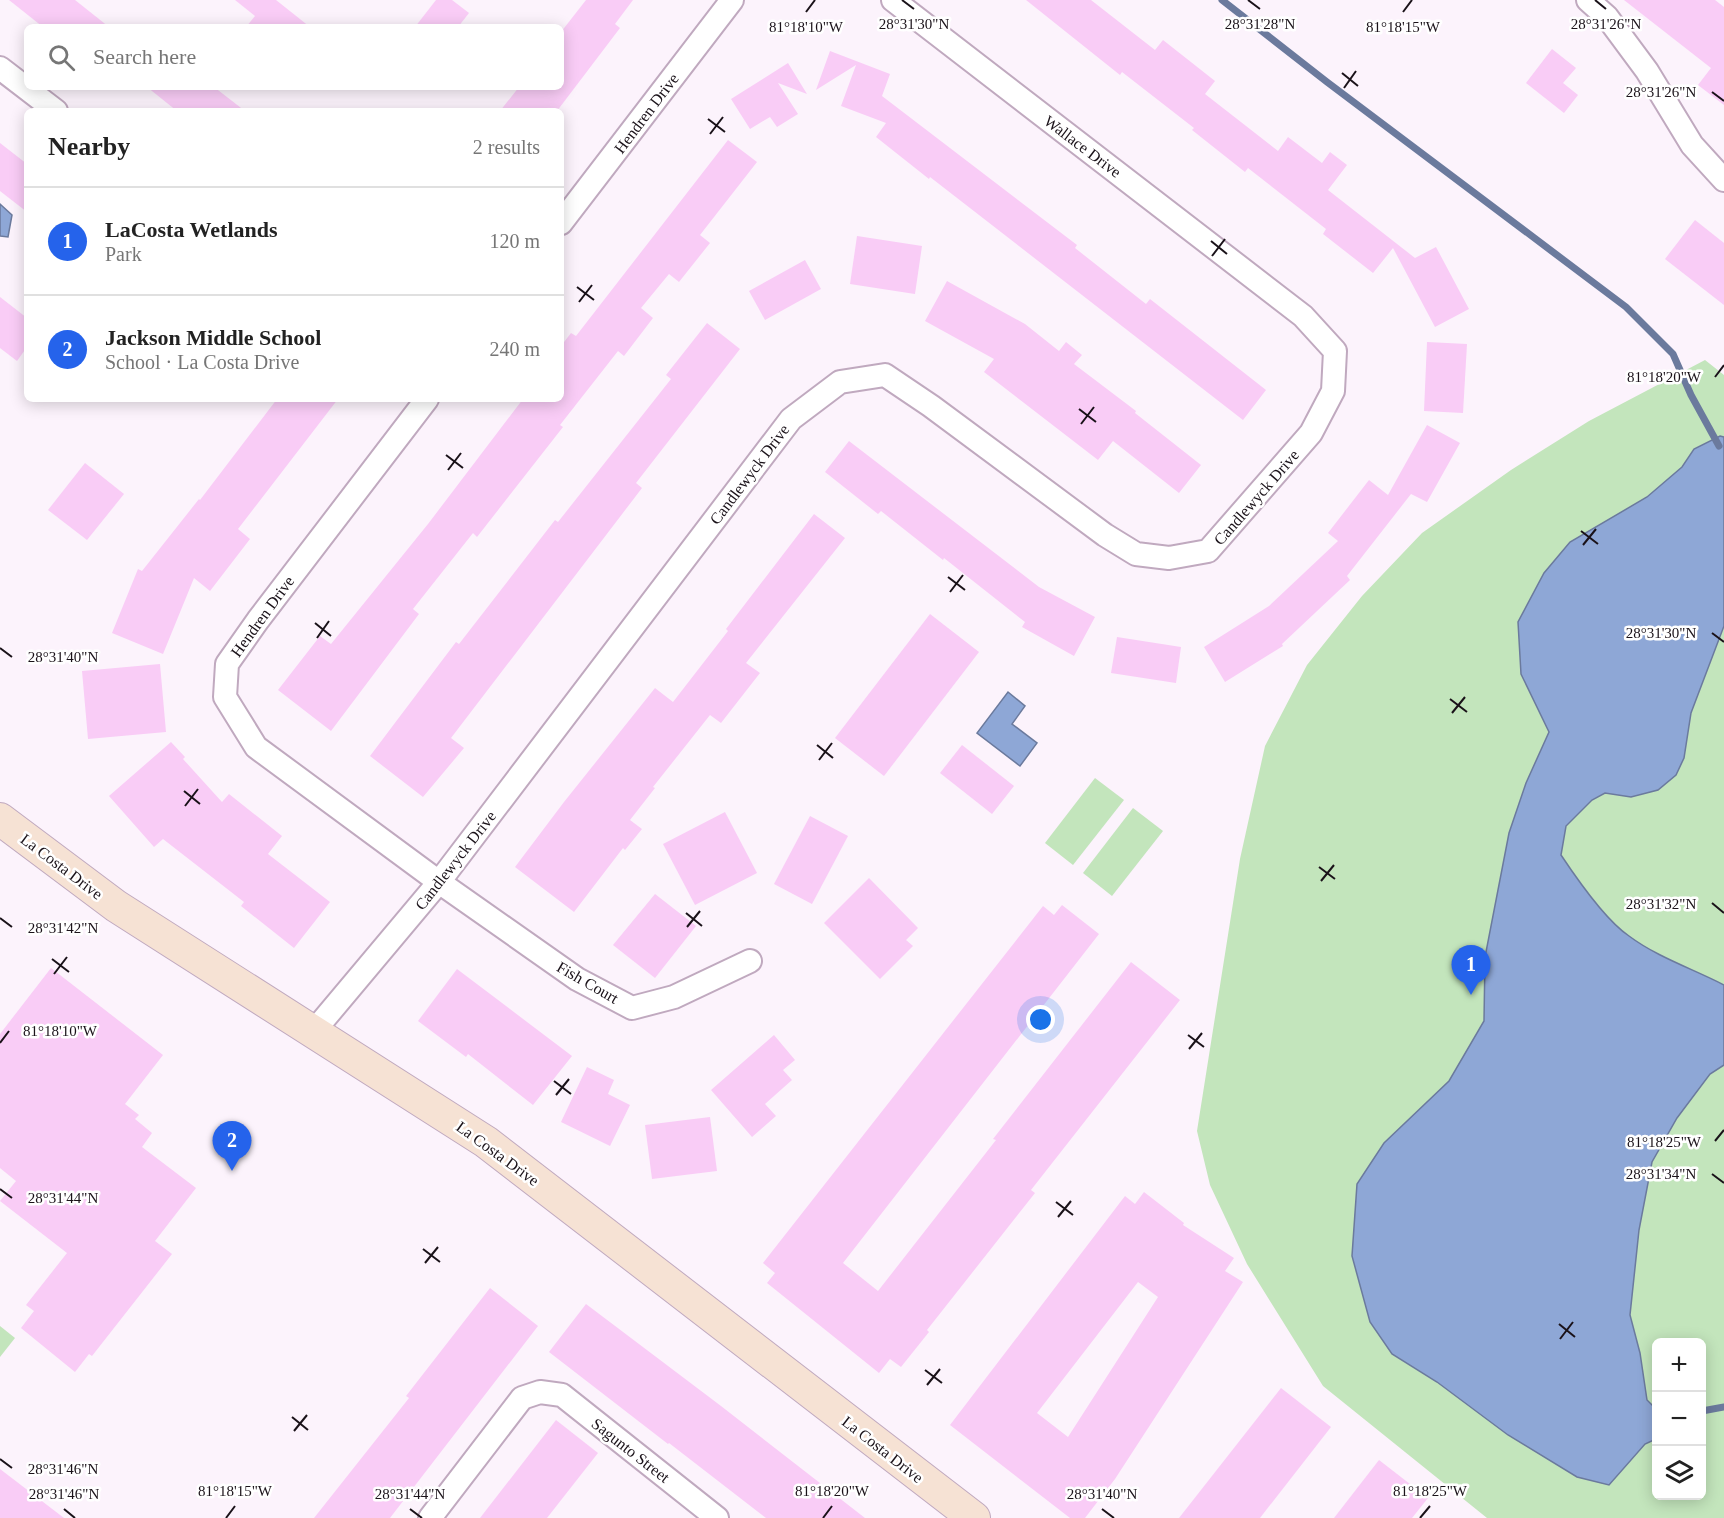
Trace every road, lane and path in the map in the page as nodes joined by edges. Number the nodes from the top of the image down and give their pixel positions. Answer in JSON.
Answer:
{"nodes":[{"id":1,"x":893,"y":0,"type":"edge"},
{"id":2,"x":1588,"y":0,"type":"edge"},
{"id":3,"x":731,"y":1,"type":"edge"},
{"id":4,"x":0,"y":68,"type":"edge"},
{"id":5,"x":24,"y":86,"type":"edge"},
{"id":6,"x":29,"y":90,"type":"edge"},
{"id":7,"x":52,"y":108,"type":"edge"},
{"id":8,"x":1724,"y":180,"type":"edge"},
{"id":9,"x":564,"y":220,"type":"edge"},
{"id":10,"x":1273,"y":291,"type":"joint"},
{"id":11,"x":425,"y":402,"type":"edge"},
{"id":12,"x":0,"y":819,"type":"edge"},
{"id":13,"x":439,"y":882,"type":"junction"},
{"id":14,"x":750,"y":961,"type":"dead end"},
{"id":15,"x":314,"y":1031,"type":"junction"},
{"id":16,"x":430,"y":1518,"type":"edge"},
{"id":17,"x":717,"y":1518,"type":"edge"},
{"id":18,"x":974,"y":1518,"type":"edge"}],
"edges":[{"from":1,"to":10,"type":"street","name":"Wallace Drive"},
{"from":2,"to":8,"type":"street"},
{"from":3,"to":9,"type":"street","name":"Hendren Drive"},
{"from":4,"to":5,"type":"street"},
{"from":6,"to":7,"type":"street"},
{"from":10,"to":13,"type":"street","name":"Candlewyck Drive"},
{"from":11,"to":13,"type":"street","name":"Hendren Drive"},
{"from":12,"to":15,"type":"street","name":"La Costa Drive"},
{"from":13,"to":14,"type":"street","name":"Fish Court"},
{"from":13,"to":15,"type":"street","name":"Candlewyck Drive"},
{"from":15,"to":18,"type":"street","name":"La Costa Drive"},
{"from":16,"to":17,"type":"street","name":"Sagunto Street"}]}
